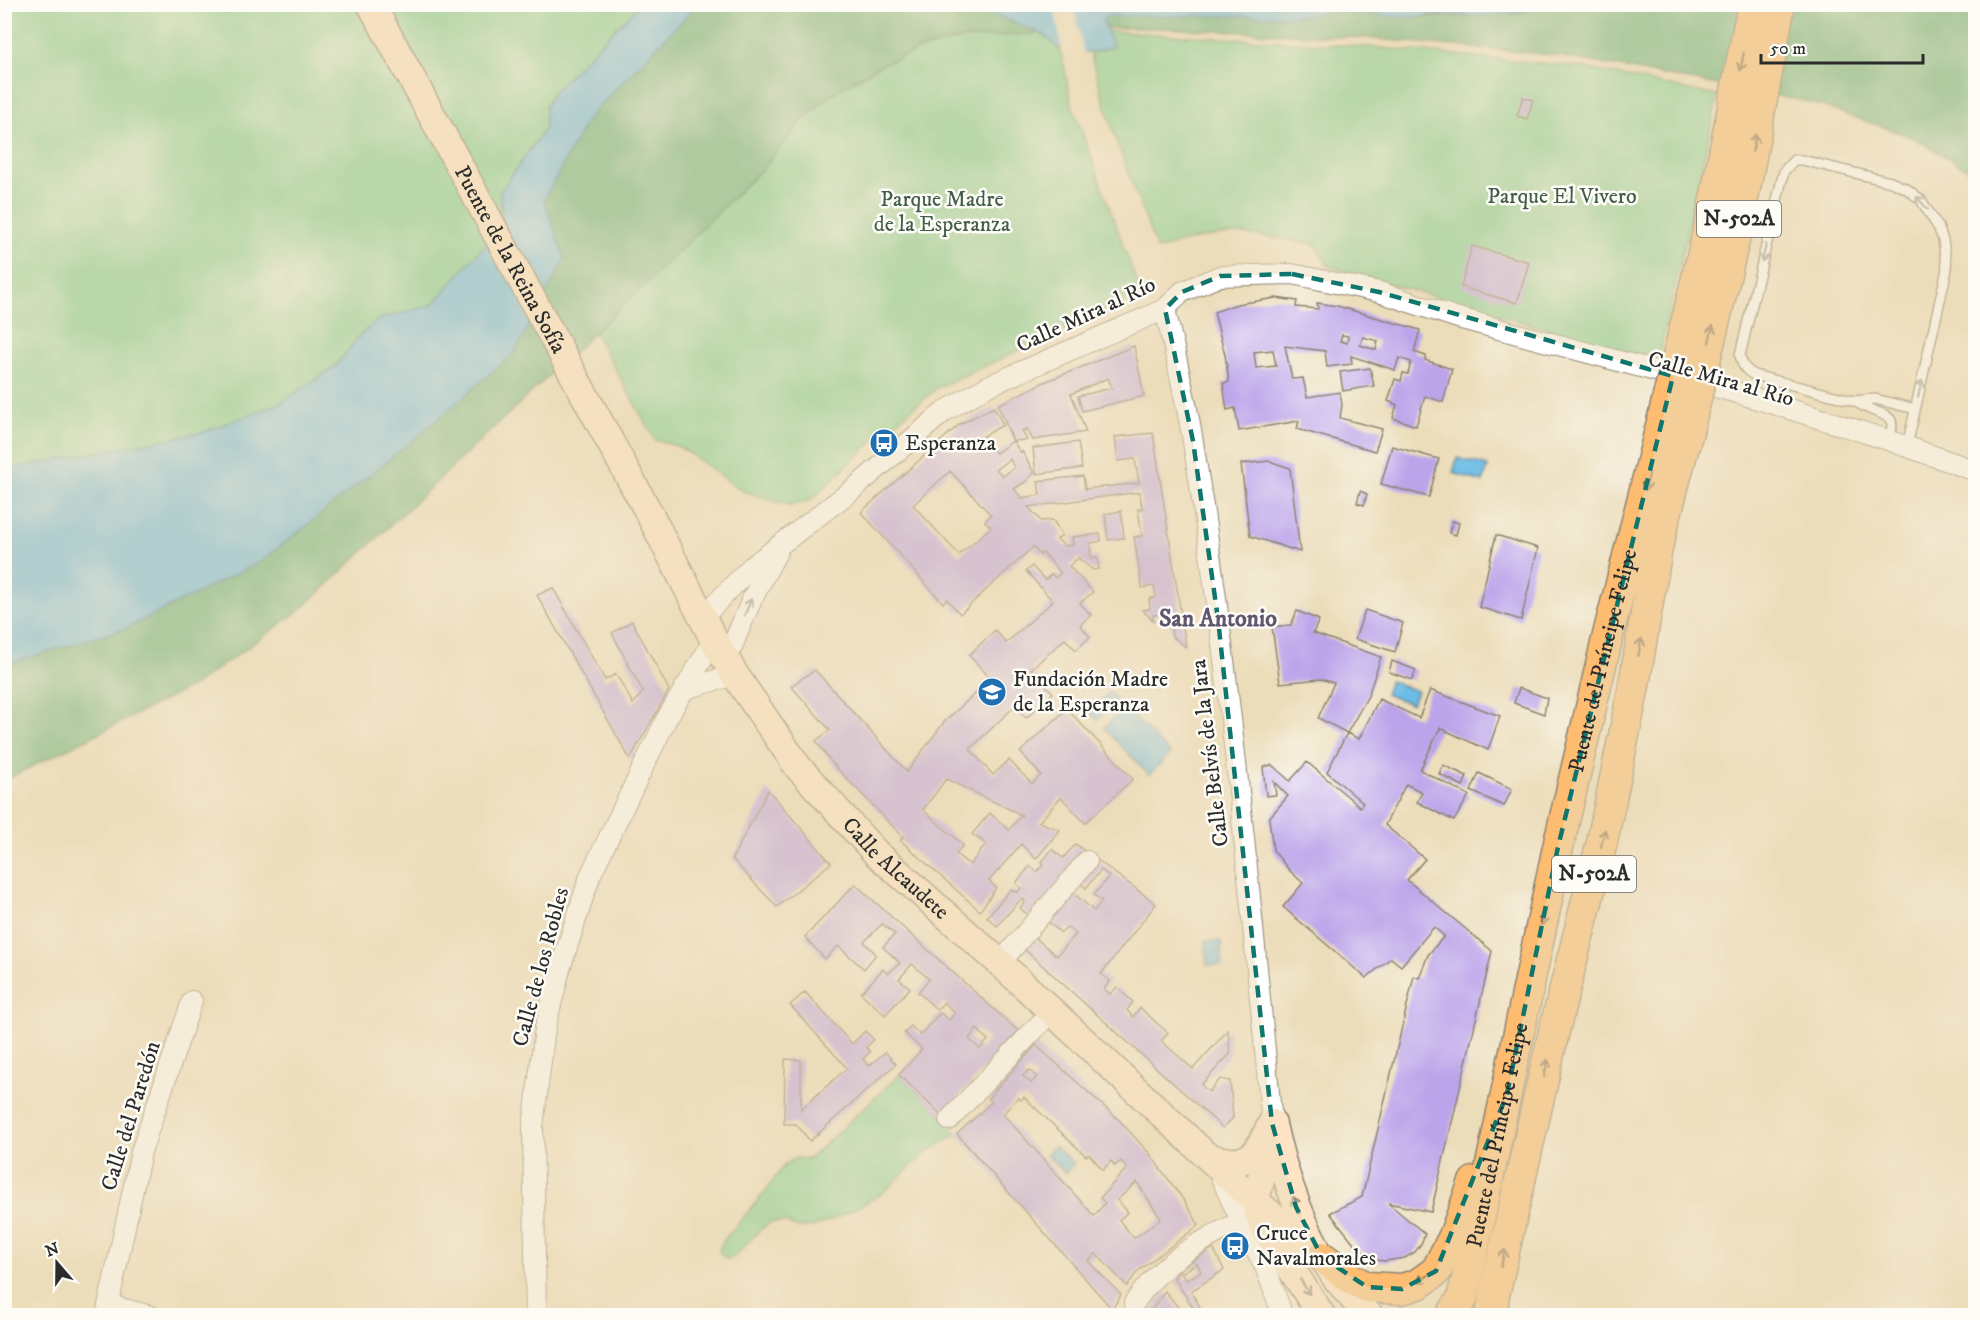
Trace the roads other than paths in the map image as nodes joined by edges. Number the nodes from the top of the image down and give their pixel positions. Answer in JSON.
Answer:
{"nodes":[{"id":1,"x":371,"y":4,"type":"edge"},
{"id":2,"x":1753,"y":4,"type":"edge"},
{"id":3,"x":1780,"y":4,"type":"edge"},
{"id":4,"x":1165,"y":309,"type":"junction"},
{"id":5,"x":1458,"y":318,"type":"junction"},
{"id":6,"x":1854,"y":401,"type":"junction"},
{"id":7,"x":1915,"y":409,"type":"junction"},
{"id":8,"x":1675,"y":429,"type":"junction"},
{"id":9,"x":1898,"y":443,"type":"junction"},
{"id":10,"x":1976,"y":472,"type":"edge"},
{"id":11,"x":649,"y":513,"type":"joint"},
{"id":12,"x":780,"y":547,"type":"junction"},
{"id":13,"x":719,"y":649,"type":"junction"},
{"id":14,"x":684,"y":689,"type":"junction"},
{"id":15,"x":1087,"y":861,"type":"dead end"},
{"id":16,"x":1000,"y":963,"type":"junction"},
{"id":17,"x":192,"y":1001,"type":"dead end"},
{"id":18,"x":1052,"y":1011,"type":"junction"},
{"id":19,"x":1507,"y":1094,"type":"junction"},
{"id":20,"x":949,"y":1120,"type":"dead end"},
{"id":21,"x":1272,"y":1123,"type":"junction"},
{"id":22,"x":1212,"y":1160,"type":"junction"},
{"id":23,"x":1248,"y":1211,"type":"junction"},
{"id":24,"x":1322,"y":1257,"type":"junction"},
{"id":25,"x":1134,"y":1304,"type":"dead end"},
{"id":26,"x":107,"y":1310,"type":"edge"},
{"id":27,"x":151,"y":1316,"type":"edge"},
{"id":28,"x":536,"y":1316,"type":"edge"},
{"id":29,"x":1283,"y":1316,"type":"edge"},
{"id":30,"x":1322,"y":1316,"type":"edge"},
{"id":31,"x":1370,"y":1316,"type":"edge"},
{"id":32,"x":1451,"y":1316,"type":"edge"},
{"id":33,"x":1491,"y":1316,"type":"edge"}],
"edges":[{"from":1,"to":11,"type":"main road","name":"Puente de la Reina Sofía"},
{"from":2,"to":8,"type":"main road","name":"Puente del Príncipe Felipe","number":"N-502A","one_way":true,"bridge":true},
{"from":8,"to":3,"type":"main road","name":"Puente del Príncipe Felipe","number":"N-502A","one_way":true,"bridge":true},
{"from":4,"to":5,"type":"street","name":"Calle Mira al Río"},
{"from":4,"to":12,"type":"street","name":"Calle Mira al Río"},
{"from":4,"to":21,"type":"street","name":"Calle Belvís de la Jara"},
{"from":5,"to":9,"type":"street","name":"Calle Mira al Río"},
{"from":5,"to":10,"type":"street","name":"Calle Mira al Río"},
{"from":6,"to":7,"type":"lane"},
{"from":7,"to":6,"type":"lane","one_way":true},
{"from":6,"to":9,"type":"lane"},
{"from":7,"to":9,"type":"lane"},
{"from":8,"to":19,"type":"main road","name":"Puente del Príncipe Felipe","number":"N-502A","one_way":true},
{"from":33,"to":8,"type":"main road","name":"Puente del Príncipe Felipe","number":"N-502A","one_way":true},
{"from":9,"to":10,"type":"street","name":"Calle Mira al Río"},
{"from":11,"to":13,"type":"main road","name":"Calle Alcaudete"},
{"from":13,"to":12,"type":"street","one_way":true},
{"from":12,"to":13,"type":"street","name":"Calle Mira al Río"},
{"from":13,"to":14,"type":"street"},
{"from":13,"to":14,"type":"street","name":"Calle de los Robles"},
{"from":13,"to":16,"type":"main road","name":"Calle Alcaudete"},
{"from":14,"to":28,"type":"street","name":"Calle de los Robles"},
{"from":15,"to":16,"type":"street"},
{"from":16,"to":18,"type":"main road","name":"Calle Alcaudete"},
{"from":17,"to":26,"type":"street","name":"Calle del Paredón"},
{"from":18,"to":20,"type":"street"},
{"from":18,"to":22,"type":"main road","name":"Calle Alcaudete"},
{"from":19,"to":24,"type":"main road","one_way":true},
{"from":19,"to":32,"type":"main road","name":"Puente del Príncipe Felipe","number":"N-502A"},
{"from":21,"to":22,"type":"main road"},
{"from":21,"to":23,"type":"main road"},
{"from":24,"to":21,"type":"main road","one_way":true},
{"from":22,"to":23,"type":"main road","name":"Calle Alcaudete"},
{"from":23,"to":24,"type":"main road","name":"Calle Alcaudete"},
{"from":23,"to":25,"type":"street"},
{"from":23,"to":29,"type":"street","name":"Calle Alcaudete"},
{"from":23,"to":30,"type":"main road","name":"Calle Alcaudete","one_way":true},
{"from":24,"to":31,"type":"main road","name":"Calle Alcaudete"},
{"from":26,"to":27,"type":"street"}]}
